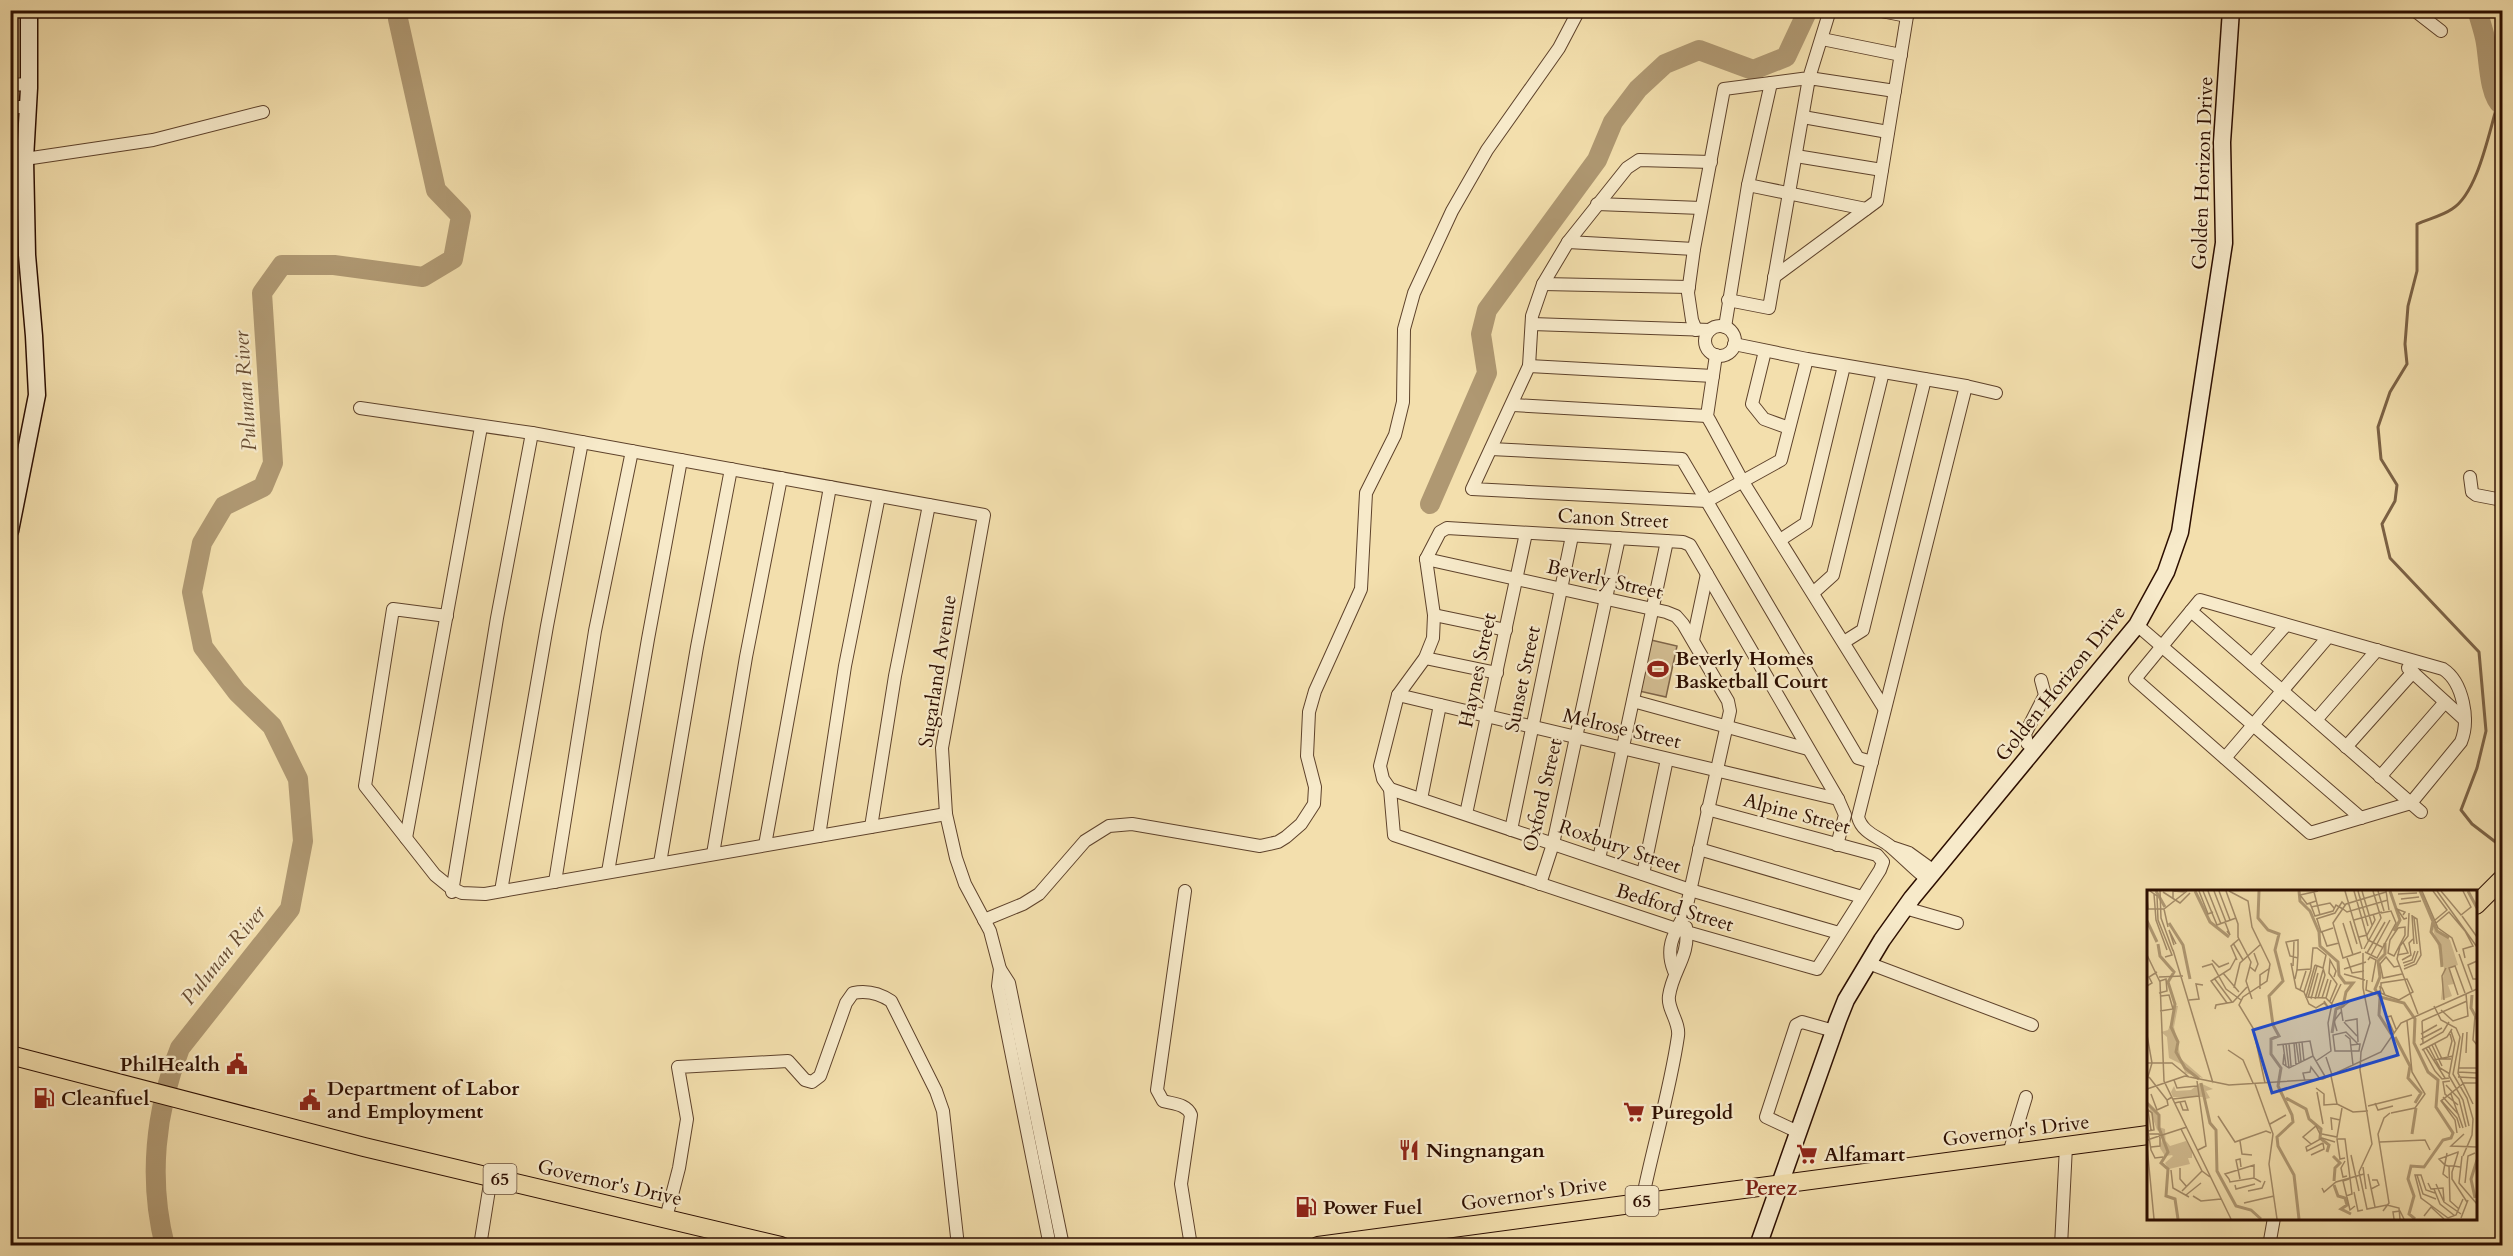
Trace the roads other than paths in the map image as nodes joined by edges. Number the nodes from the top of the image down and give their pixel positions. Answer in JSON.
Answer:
{"nodes":[{"id":1,"x":28,"y":10,"type":"edge"},
{"id":2,"x":1579,"y":10,"type":"edge"},
{"id":3,"x":1830,"y":10,"type":"edge"},
{"id":4,"x":1876,"y":10,"type":"edge"},
{"id":5,"x":2231,"y":10,"type":"edge"},
{"id":6,"x":2414,"y":10,"type":"edge"},
{"id":7,"x":1907,"y":13,"type":"edge"},
{"id":8,"x":2441,"y":31,"type":"dead end"},
{"id":9,"x":1822,"y":39,"type":"junction"},
{"id":10,"x":1901,"y":55,"type":"junction"},
{"id":11,"x":1809,"y":78,"type":"junction"},
{"id":12,"x":1771,"y":83,"type":"junction"},
{"id":13,"x":28,"y":84,"type":"junction"},
{"id":14,"x":10,"y":85,"type":"edge"},
{"id":15,"x":1895,"y":91,"type":"junction"},
{"id":16,"x":10,"y":107,"type":"edge"},
{"id":17,"x":28,"y":107,"type":"junction"},
{"id":18,"x":263,"y":112,"type":"dead end"},
{"id":19,"x":1803,"y":117,"type":"junction"},
{"id":20,"x":1888,"y":132,"type":"junction"},
{"id":21,"x":1796,"y":156,"type":"junction"},
{"id":22,"x":25,"y":159,"type":"junction"},
{"id":23,"x":1711,"y":162,"type":"junction"},
{"id":24,"x":1882,"y":170,"type":"junction"},
{"id":25,"x":1748,"y":185,"type":"junction"},
{"id":26,"x":1789,"y":193,"type":"junction"},
{"id":27,"x":1597,"y":204,"type":"junction"},
{"id":28,"x":1701,"y":208,"type":"junction"},
{"id":29,"x":1866,"y":209,"type":"junction"},
{"id":30,"x":1568,"y":242,"type":"junction"},
{"id":31,"x":1694,"y":249,"type":"junction"},
{"id":32,"x":1774,"y":277,"type":"junction"},
{"id":33,"x":1543,"y":284,"type":"junction"},
{"id":34,"x":1689,"y":287,"type":"junction"},
{"id":35,"x":1728,"y":300,"type":"junction"},
{"id":36,"x":1532,"y":324,"type":"junction"},
{"id":37,"x":1725,"y":327,"type":"junction"},
{"id":38,"x":1696,"y":330,"type":"junction"},
{"id":39,"x":1710,"y":330,"type":"junction"},
{"id":40,"x":1734,"y":344,"type":"junction"},
{"id":41,"x":1765,"y":351,"type":"junction"},
{"id":42,"x":1716,"y":355,"type":"junction"},
{"id":43,"x":1807,"y":359,"type":"junction"},
{"id":44,"x":1529,"y":366,"type":"junction"},
{"id":45,"x":1844,"y":366,"type":"junction"},
{"id":46,"x":1883,"y":372,"type":"junction"},
{"id":47,"x":1713,"y":376,"type":"junction"},
{"id":48,"x":1925,"y":379,"type":"junction"},
{"id":49,"x":1966,"y":386,"type":"junction"},
{"id":50,"x":1996,"y":393,"type":"dead end"},
{"id":51,"x":1513,"y":405,"type":"junction"},
{"id":52,"x":360,"y":408,"type":"dead end"},
{"id":53,"x":1707,"y":416,"type":"junction"},
{"id":54,"x":481,"y":427,"type":"junction"},
{"id":55,"x":1789,"y":428,"type":"junction"},
{"id":56,"x":532,"y":433,"type":"junction"},
{"id":57,"x":582,"y":442,"type":"junction"},
{"id":58,"x":1491,"y":449,"type":"junction"},
{"id":59,"x":632,"y":451,"type":"junction"},
{"id":60,"x":681,"y":460,"type":"junction"},
{"id":61,"x":731,"y":469,"type":"junction"},
{"id":62,"x":2470,"y":477,"type":"dead end"},
{"id":63,"x":781,"y":478,"type":"junction"},
{"id":64,"x":1743,"y":482,"type":"junction"},
{"id":65,"x":830,"y":487,"type":"junction"},
{"id":66,"x":879,"y":496,"type":"junction"},
{"id":67,"x":2502,"y":500,"type":"edge"},
{"id":68,"x":1707,"y":501,"type":"junction"},
{"id":69,"x":929,"y":505,"type":"junction"},
{"id":70,"x":10,"y":531,"type":"edge"},
{"id":71,"x":1526,"y":533,"type":"junction"},
{"id":72,"x":1572,"y":536,"type":"junction"},
{"id":73,"x":1619,"y":538,"type":"junction"},
{"id":74,"x":1780,"y":540,"type":"junction"},
{"id":75,"x":1667,"y":541,"type":"junction"},
{"id":76,"x":1426,"y":559,"type":"junction"},
{"id":77,"x":1707,"y":574,"type":"junction"},
{"id":78,"x":1517,"y":579,"type":"junction"},
{"id":79,"x":1561,"y":588,"type":"junction"},
{"id":80,"x":1813,"y":593,"type":"junction"},
{"id":81,"x":1606,"y":599,"type":"junction"},
{"id":82,"x":1652,"y":609,"type":"junction"},
{"id":83,"x":2191,"y":611,"type":"junction"},
{"id":84,"x":1434,"y":615,"type":"junction"},
{"id":85,"x":447,"y":616,"type":"junction"},
{"id":86,"x":2137,"y":625,"type":"junction"},
{"id":87,"x":2286,"y":625,"type":"junction"},
{"id":88,"x":1506,"y":630,"type":"junction"},
{"id":89,"x":2328,"y":637,"type":"junction"},
{"id":90,"x":1693,"y":640,"type":"junction"},
{"id":91,"x":1844,"y":642,"type":"junction"},
{"id":92,"x":2162,"y":645,"type":"junction"},
{"id":93,"x":2377,"y":650,"type":"junction"},
{"id":94,"x":2394,"y":655,"type":"junction"},
{"id":95,"x":1425,"y":658,"type":"junction"},
{"id":96,"x":2252,"y":664,"type":"junction"},
{"id":97,"x":2413,"y":672,"type":"junction"},
{"id":98,"x":1497,"y":673,"type":"junction"},
{"id":99,"x":2041,"y":680,"type":"dead end"},
{"id":100,"x":2282,"y":691,"type":"junction"},
{"id":101,"x":1398,"y":695,"type":"junction"},
{"id":102,"x":1633,"y":701,"type":"junction"},
{"id":103,"x":2445,"y":702,"type":"junction"},
{"id":104,"x":1440,"y":705,"type":"junction"},
{"id":105,"x":1884,"y":708,"type":"junction"},
{"id":106,"x":1487,"y":716,"type":"junction"},
{"id":107,"x":2316,"y":720,"type":"junction"},
{"id":108,"x":2465,"y":720,"type":"junction"},
{"id":109,"x":2254,"y":724,"type":"junction"},
{"id":110,"x":1532,"y":727,"type":"junction"},
{"id":111,"x":1726,"y":727,"type":"junction"},
{"id":112,"x":1576,"y":737,"type":"junction"},
{"id":113,"x":2346,"y":747,"type":"junction"},
{"id":114,"x":1623,"y":748,"type":"junction"},
{"id":115,"x":2034,"y":748,"type":"junction"},
{"id":116,"x":1809,"y":749,"type":"junction"},
{"id":117,"x":2225,"y":758,"type":"junction"},
{"id":118,"x":1667,"y":759,"type":"junction"},
{"id":119,"x":1872,"y":762,"type":"junction"},
{"id":120,"x":1716,"y":770,"type":"junction"},
{"id":121,"x":2380,"y":777,"type":"junction"},
{"id":122,"x":1390,"y":789,"type":"junction"},
{"id":123,"x":1421,"y":799,"type":"junction"},
{"id":124,"x":1838,"y":799,"type":"junction"},
{"id":125,"x":2411,"y":803,"type":"junction"},
{"id":126,"x":1707,"y":809,"type":"junction"},
{"id":127,"x":2421,"y":812,"type":"dead end"},
{"id":128,"x":946,"y":814,"type":"junction"},
{"id":129,"x":1466,"y":814,"type":"junction"},
{"id":130,"x":2361,"y":818,"type":"junction"},
{"id":131,"x":871,"y":827,"type":"junction"},
{"id":132,"x":1511,"y":830,"type":"junction"},
{"id":133,"x":819,"y":836,"type":"junction"},
{"id":134,"x":406,"y":838,"type":"junction"},
{"id":135,"x":1553,"y":844,"type":"junction"},
{"id":136,"x":765,"y":845,"type":"junction"},
{"id":137,"x":1837,"y":845,"type":"junction"},
{"id":138,"x":1699,"y":849,"type":"junction"},
{"id":139,"x":713,"y":854,"type":"junction"},
{"id":140,"x":1877,"y":855,"type":"joint"},
{"id":141,"x":1599,"y":859,"type":"junction"},
{"id":142,"x":660,"y":863,"type":"junction"},
{"id":143,"x":608,"y":872,"type":"junction"},
{"id":144,"x":1643,"y":874,"type":"junction"},
{"id":145,"x":1930,"y":875,"type":"junction"},
{"id":146,"x":2502,"y":880,"type":"edge"},
{"id":147,"x":555,"y":882,"type":"junction"},
{"id":148,"x":1540,"y":884,"type":"junction"},
{"id":149,"x":1690,"y":890,"type":"junction"},
{"id":150,"x":501,"y":891,"type":"junction"},
{"id":151,"x":1185,"y":891,"type":"dead end"},
{"id":152,"x":452,"y":892,"type":"junction"},
{"id":153,"x":1862,"y":897,"type":"junction"},
{"id":154,"x":2477,"y":903,"type":"edge"},
{"id":155,"x":1905,"y":908,"type":"junction"},
{"id":156,"x":984,"y":920,"type":"junction"},
{"id":157,"x":1957,"y":923,"type":"dead end"},
{"id":158,"x":1681,"y":931,"type":"junction"},
{"id":159,"x":1839,"y":933,"type":"junction"},
{"id":160,"x":1868,"y":963,"type":"junction"},
{"id":161,"x":1000,"y":969,"type":"junction"},
{"id":162,"x":2032,"y":1025,"type":"dead end"},
{"id":163,"x":1834,"y":1031,"type":"junction"},
{"id":164,"x":10,"y":1055,"type":"edge"},
{"id":165,"x":2026,"y":1097,"type":"dead end"},
{"id":166,"x":1798,"y":1132,"type":"junction"},
{"id":167,"x":2147,"y":1135,"type":"edge"},
{"id":168,"x":2066,"y":1146,"type":"junction"},
{"id":169,"x":2009,"y":1153,"type":"junction"},
{"id":170,"x":491,"y":1177,"type":"junction"},
{"id":171,"x":1779,"y":1184,"type":"junction"},
{"id":172,"x":1642,"y":1201,"type":"junction"},
{"id":173,"x":666,"y":1218,"type":"junction"},
{"id":174,"x":2274,"y":1220,"type":"edge"},
{"id":175,"x":480,"y":1245,"type":"edge"},
{"id":176,"x":781,"y":1245,"type":"edge"},
{"id":177,"x":958,"y":1245,"type":"edge"},
{"id":178,"x":1050,"y":1245,"type":"edge"},
{"id":179,"x":1063,"y":1245,"type":"edge"},
{"id":180,"x":1191,"y":1245,"type":"edge"},
{"id":181,"x":1318,"y":1245,"type":"edge"},
{"id":182,"x":1758,"y":1245,"type":"edge"},
{"id":183,"x":2061,"y":1245,"type":"edge"},
{"id":184,"x":2269,"y":1245,"type":"edge"}],
"edges":[{"from":1,"to":13,"type":"street"},
{"from":2,"to":156,"type":"street"},
{"from":3,"to":9,"type":"street"},
{"from":4,"to":7,"type":"street"},
{"from":5,"to":86,"type":"street","name":"Golden Horizon Drive"},
{"from":6,"to":8,"type":"street"},
{"from":7,"to":10,"type":"street"},
{"from":9,"to":10,"type":"street"},
{"from":9,"to":11,"type":"street"},
{"from":10,"to":15,"type":"street"},
{"from":11,"to":12,"type":"street"},
{"from":11,"to":15,"type":"street"},
{"from":11,"to":19,"type":"street"},
{"from":12,"to":23,"type":"street"},
{"from":12,"to":25,"type":"street"},
{"from":13,"to":14,"type":"street"},
{"from":13,"to":17,"type":"street"},
{"from":15,"to":20,"type":"street"},
{"from":16,"to":17,"type":"street"},
{"from":17,"to":22,"type":"street"},
{"from":18,"to":22,"type":"street"},
{"from":19,"to":20,"type":"street"},
{"from":19,"to":21,"type":"street"},
{"from":20,"to":24,"type":"street"},
{"from":21,"to":24,"type":"street"},
{"from":21,"to":26,"type":"street"},
{"from":22,"to":70,"type":"street"},
{"from":23,"to":27,"type":"street"},
{"from":23,"to":28,"type":"street"},
{"from":24,"to":29,"type":"street"},
{"from":25,"to":26,"type":"street"},
{"from":25,"to":35,"type":"street"},
{"from":26,"to":29,"type":"street"},
{"from":26,"to":32,"type":"street"},
{"from":27,"to":28,"type":"street"},
{"from":27,"to":30,"type":"street"},
{"from":28,"to":31,"type":"street"},
{"from":29,"to":32,"type":"street"},
{"from":30,"to":31,"type":"street"},
{"from":30,"to":33,"type":"street"},
{"from":31,"to":34,"type":"street"},
{"from":32,"to":35,"type":"street"},
{"from":33,"to":34,"type":"street"},
{"from":33,"to":36,"type":"street"},
{"from":34,"to":38,"type":"street"},
{"from":35,"to":37,"type":"street"},
{"from":36,"to":38,"type":"street"},
{"from":36,"to":44,"type":"street"},
{"from":37,"to":39,"type":"street"},
{"from":37,"to":40,"type":"street"},
{"from":38,"to":39,"type":"street"},
{"from":39,"to":42,"type":"street"},
{"from":40,"to":41,"type":"street"},
{"from":40,"to":42,"type":"street"},
{"from":41,"to":43,"type":"street"},
{"from":41,"to":55,"type":"street"},
{"from":42,"to":47,"type":"street"},
{"from":43,"to":45,"type":"street"},
{"from":43,"to":55,"type":"street"},
{"from":44,"to":47,"type":"street"},
{"from":44,"to":51,"type":"street"},
{"from":45,"to":46,"type":"street"},
{"from":45,"to":74,"type":"street"},
{"from":46,"to":48,"type":"street"},
{"from":46,"to":80,"type":"street"},
{"from":47,"to":53,"type":"street"},
{"from":48,"to":49,"type":"street"},
{"from":48,"to":91,"type":"street"},
{"from":49,"to":50,"type":"street"},
{"from":49,"to":105,"type":"street"},
{"from":51,"to":53,"type":"street"},
{"from":51,"to":58,"type":"street"},
{"from":52,"to":54,"type":"street"},
{"from":53,"to":64,"type":"street"},
{"from":54,"to":56,"type":"street"},
{"from":54,"to":85,"type":"street"},
{"from":55,"to":64,"type":"street"},
{"from":56,"to":57,"type":"street"},
{"from":56,"to":152,"type":"street"},
{"from":57,"to":59,"type":"street"},
{"from":57,"to":150,"type":"street"},
{"from":58,"to":68,"type":"street"},
{"from":58,"to":68,"type":"street"},
{"from":59,"to":60,"type":"street"},
{"from":59,"to":147,"type":"street"},
{"from":60,"to":61,"type":"street"},
{"from":60,"to":143,"type":"street"},
{"from":61,"to":63,"type":"street"},
{"from":61,"to":142,"type":"street"},
{"from":62,"to":67,"type":"street"},
{"from":63,"to":65,"type":"street"},
{"from":63,"to":139,"type":"street"},
{"from":64,"to":68,"type":"street"},
{"from":64,"to":74,"type":"street"},
{"from":65,"to":66,"type":"street"},
{"from":65,"to":136,"type":"street"},
{"from":66,"to":69,"type":"street"},
{"from":66,"to":133,"type":"street"},
{"from":68,"to":119,"type":"street"},
{"from":69,"to":128,"type":"street","name":"Sugarland Avenue"},
{"from":69,"to":131,"type":"street"},
{"from":71,"to":72,"type":"street","name":"Canon Street"},
{"from":71,"to":76,"type":"street","name":"Canon Street"},
{"from":71,"to":78,"type":"street","name":"Haynes Street"},
{"from":72,"to":73,"type":"street","name":"Canon Street"},
{"from":72,"to":79,"type":"street","name":"Sunset Street"},
{"from":73,"to":75,"type":"street","name":"Canon Street"},
{"from":73,"to":81,"type":"street","name":"Oxford Street"},
{"from":74,"to":80,"type":"street"},
{"from":75,"to":77,"type":"street","name":"Canon Street"},
{"from":75,"to":82,"type":"street"},
{"from":76,"to":78,"type":"street","name":"Beverly Street"},
{"from":76,"to":84,"type":"street"},
{"from":77,"to":90,"type":"street"},
{"from":77,"to":116,"type":"street","name":"Canon Street"},
{"from":78,"to":79,"type":"street","name":"Beverly Street"},
{"from":78,"to":88,"type":"street","name":"Haynes Street"},
{"from":79,"to":81,"type":"street","name":"Beverly Street"},
{"from":79,"to":110,"type":"street","name":"Sunset Street"},
{"from":80,"to":91,"type":"street"},
{"from":81,"to":82,"type":"street","name":"Beverly Street"},
{"from":81,"to":112,"type":"street","name":"Oxford Street"},
{"from":82,"to":90,"type":"street","name":"Beverly Street"},
{"from":82,"to":102,"type":"street"},
{"from":83,"to":87,"type":"street"},
{"from":83,"to":92,"type":"street"},
{"from":83,"to":96,"type":"street"},
{"from":84,"to":88,"type":"street"},
{"from":84,"to":95,"type":"street"},
{"from":85,"to":134,"type":"street"},
{"from":85,"to":134,"type":"street"},
{"from":86,"to":92,"type":"street"},
{"from":86,"to":115,"type":"street","name":"Golden Horizon Drive"},
{"from":87,"to":89,"type":"street"},
{"from":87,"to":96,"type":"street"},
{"from":88,"to":98,"type":"street","name":"Haynes Street"},
{"from":89,"to":93,"type":"street"},
{"from":89,"to":100,"type":"street"},
{"from":90,"to":111,"type":"street","name":"Beverly Street"},
{"from":91,"to":105,"type":"street"},
{"from":92,"to":109,"type":"street"},
{"from":92,"to":117,"type":"street"},
{"from":93,"to":94,"type":"street"},
{"from":93,"to":107,"type":"street"},
{"from":94,"to":97,"type":"street"},
{"from":94,"to":108,"type":"street"},
{"from":95,"to":98,"type":"street"},
{"from":95,"to":101,"type":"street"},
{"from":96,"to":100,"type":"street"},
{"from":97,"to":103,"type":"street"},
{"from":97,"to":113,"type":"street"},
{"from":98,"to":106,"type":"street","name":"Haynes Street"},
{"from":99,"to":115,"type":"street"},
{"from":100,"to":107,"type":"street"},
{"from":100,"to":109,"type":"street"},
{"from":101,"to":104,"type":"street","name":"Melrose Street"},
{"from":101,"to":122,"type":"street"},
{"from":102,"to":111,"type":"street"},
{"from":102,"to":114,"type":"street"},
{"from":103,"to":108,"type":"street"},
{"from":103,"to":121,"type":"street"},
{"from":104,"to":106,"type":"street","name":"Melrose Street"},
{"from":104,"to":123,"type":"street"},
{"from":105,"to":119,"type":"street"},
{"from":106,"to":110,"type":"street","name":"Melrose Street"},
{"from":106,"to":129,"type":"street","name":"Haynes Street"},
{"from":107,"to":113,"type":"street"},
{"from":108,"to":125,"type":"street"},
{"from":109,"to":117,"type":"street"},
{"from":109,"to":130,"type":"street"},
{"from":110,"to":112,"type":"street","name":"Melrose Street"},
{"from":110,"to":132,"type":"street","name":"Sunset Street"},
{"from":111,"to":116,"type":"street"},
{"from":111,"to":120,"type":"street","name":"Beverly Street"},
{"from":112,"to":114,"type":"street","name":"Melrose Street"},
{"from":112,"to":135,"type":"street","name":"Oxford Street"},
{"from":113,"to":121,"type":"street"},
{"from":114,"to":118,"type":"street","name":"Melrose Street"},
{"from":114,"to":141,"type":"street"},
{"from":115,"to":145,"type":"street","name":"Golden Horizon Drive"},
{"from":116,"to":124,"type":"street","name":"Canon Street"},
{"from":117,"to":130,"type":"street"},
{"from":118,"to":120,"type":"street","name":"Melrose Street"},
{"from":118,"to":144,"type":"street"},
{"from":119,"to":145,"type":"street"},
{"from":120,"to":124,"type":"street","name":"Melrose Street"},
{"from":120,"to":126,"type":"street","name":"Beverly Street"},
{"from":121,"to":125,"type":"street"},
{"from":122,"to":123,"type":"street","name":"Roxbury Street"},
{"from":122,"to":148,"type":"street","name":"Bedford Street"},
{"from":123,"to":129,"type":"street","name":"Roxbury Street"},
{"from":124,"to":137,"type":"street","name":"Canon Street"},
{"from":125,"to":127,"type":"street"},
{"from":125,"to":130,"type":"street"},
{"from":126,"to":137,"type":"street","name":"Alpine Street"},
{"from":126,"to":138,"type":"street","name":"Beverly Street"},
{"from":128,"to":131,"type":"street"},
{"from":128,"to":156,"type":"street","name":"Sugarland Avenue"},
{"from":129,"to":132,"type":"street","name":"Roxbury Street"},
{"from":131,"to":133,"type":"street"},
{"from":132,"to":135,"type":"street","name":"Roxbury Street"},
{"from":133,"to":136,"type":"street"},
{"from":134,"to":152,"type":"street"},
{"from":135,"to":141,"type":"street","name":"Roxbury Street"},
{"from":135,"to":148,"type":"street","name":"Oxford Street"},
{"from":136,"to":139,"type":"street"},
{"from":137,"to":140,"type":"street","name":"Alpine Street"},
{"from":138,"to":149,"type":"street","name":"Beverly Street"},
{"from":138,"to":153,"type":"street"},
{"from":139,"to":142,"type":"street"},
{"from":140,"to":153,"type":"street","name":"Bedford Street"},
{"from":141,"to":144,"type":"street","name":"Roxbury Street"},
{"from":142,"to":143,"type":"street"},
{"from":143,"to":147,"type":"street"},
{"from":144,"to":149,"type":"street","name":"Roxbury Street"},
{"from":145,"to":155,"type":"street","name":"Golden Horizon Drive"},
{"from":146,"to":154,"type":"main road"},
{"from":147,"to":150,"type":"street"},
{"from":148,"to":158,"type":"street","name":"Bedford Street"},
{"from":149,"to":158,"type":"street","name":"Beverly Street"},
{"from":149,"to":159,"type":"street","name":"Roxbury Street"},
{"from":150,"to":152,"type":"street"},
{"from":151,"to":180,"type":"street"},
{"from":153,"to":159,"type":"street","name":"Bedford Street"},
{"from":155,"to":157,"type":"street"},
{"from":155,"to":160,"type":"street","name":"Golden Horizon Drive"},
{"from":156,"to":161,"type":"street","name":"Sugarland Avenue"},
{"from":158,"to":159,"type":"street","name":"Bedford Street"},
{"from":158,"to":172,"type":"street","name":"Beverly Street"},
{"from":160,"to":162,"type":"street"},
{"from":160,"to":163,"type":"street","name":"Golden Horizon Drive"},
{"from":161,"to":178,"type":"street","name":"Sugarland Avenue"},
{"from":161,"to":179,"type":"street","name":"Sugarland Avenue"},
{"from":163,"to":166,"type":"street","name":"Golden Horizon Drive"},
{"from":163,"to":166,"type":"street"},
{"from":164,"to":170,"type":"main road","name":"Governor's Drive","number":"65"},
{"from":165,"to":169,"type":"street"},
{"from":166,"to":171,"type":"street","name":"Golden Horizon Drive"},
{"from":167,"to":168,"type":"main road","name":"Governor's Drive","number":"65"},
{"from":168,"to":169,"type":"main road","name":"Governor's Drive","number":"65"},
{"from":168,"to":183,"type":"street"},
{"from":169,"to":171,"type":"main road","name":"Governor's Drive","number":"65"},
{"from":170,"to":173,"type":"main road","name":"Governor's Drive","number":"65"},
{"from":170,"to":175,"type":"street"},
{"from":171,"to":172,"type":"main road","name":"Governor's Drive","number":"65"},
{"from":171,"to":182,"type":"street","name":"Golden Horizon Drive"},
{"from":172,"to":181,"type":"main road","name":"Governor's Drive","number":"65"},
{"from":173,"to":176,"type":"main road","name":"Governor's Drive","number":"65"},
{"from":173,"to":177,"type":"street"},
{"from":174,"to":184,"type":"street"}]}
